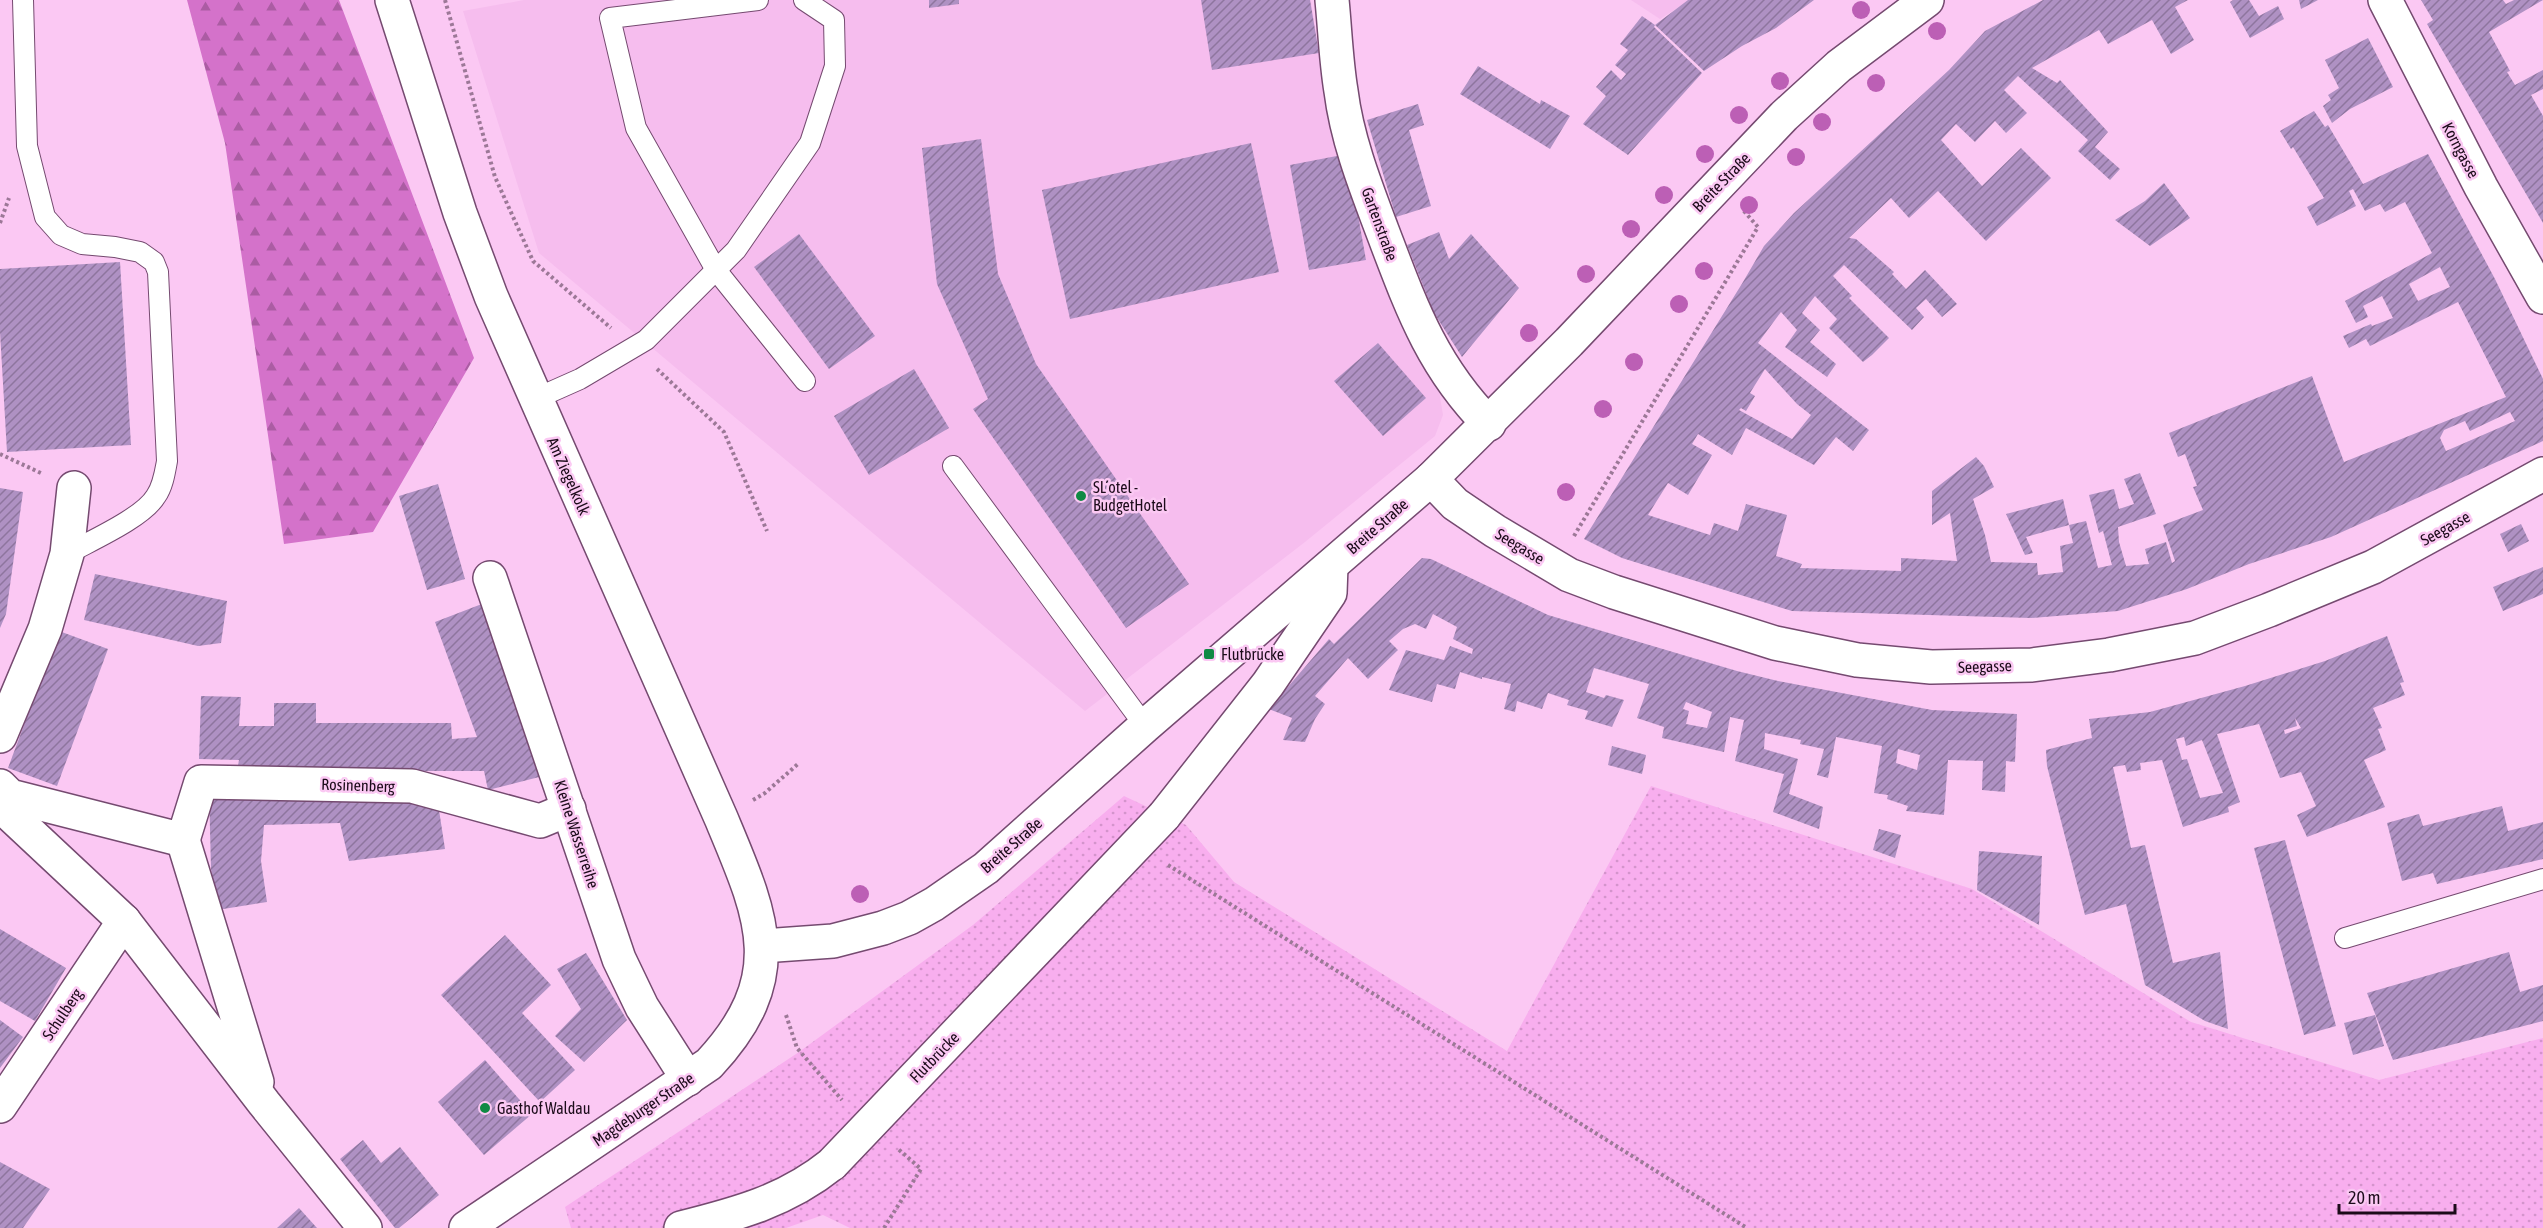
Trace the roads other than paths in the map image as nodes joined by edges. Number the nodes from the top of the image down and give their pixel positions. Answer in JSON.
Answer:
{"nodes":[{"id":1,"x":23,"y":0,"type":"edge"},
{"id":2,"x":392,"y":0,"type":"edge"},
{"id":3,"x":758,"y":0,"type":"edge"},
{"id":4,"x":804,"y":0,"type":"edge"},
{"id":5,"x":1332,"y":0,"type":"edge"},
{"id":6,"x":1928,"y":0,"type":"edge"},
{"id":7,"x":2385,"y":0,"type":"edge"},
{"id":8,"x":716,"y":270,"type":"junction"},
{"id":9,"x":2543,"y":297,"type":"edge"},
{"id":10,"x":805,"y":381,"type":"dead end"},
{"id":11,"x":535,"y":399,"type":"junction"},
{"id":12,"x":1489,"y":424,"type":"junction"},
{"id":13,"x":953,"y":466,"type":"dead end"},
{"id":14,"x":2543,"y":474,"type":"edge"},
{"id":15,"x":1431,"y":479,"type":"junction"},
{"id":16,"x":74,"y":488,"type":"road end"},
{"id":17,"x":67,"y":554,"type":"junction"},
{"id":18,"x":1331,"y":566,"type":"junction"},
{"id":19,"x":490,"y":578,"type":"dead end"},
{"id":20,"x":1145,"y":726,"type":"junction"},
{"id":21,"x":0,"y":736,"type":"edge"},
{"id":22,"x":0,"y":786,"type":"edge"},
{"id":23,"x":0,"y":805,"type":"edge"},
{"id":24,"x":569,"y":809,"type":"junction"},
{"id":25,"x":183,"y":840,"type":"junction"},
{"id":26,"x":2543,"y":879,"type":"edge"},
{"id":27,"x":124,"y":921,"type":"junction"},
{"id":28,"x":2344,"y":938,"type":"dead end"},
{"id":29,"x":762,"y":946,"type":"junction"},
{"id":30,"x":688,"y":1079,"type":"junction"},
{"id":31,"x":264,"y":1103,"type":"junction"},
{"id":32,"x":0,"y":1106,"type":"edge"},
{"id":33,"x":365,"y":1228,"type":"edge"},
{"id":34,"x":466,"y":1228,"type":"edge"},
{"id":35,"x":681,"y":1228,"type":"edge"}],
"edges":[{"from":1,"to":17,"type":"lane"},
{"from":2,"to":11,"type":"street","name":"Am Ziegelkolk"},
{"from":3,"to":8,"type":"lane"},
{"from":4,"to":8,"type":"lane"},
{"from":5,"to":12,"type":"street","name":"Gartenstraße"},
{"from":6,"to":12,"type":"street","name":"Breite Straße"},
{"from":7,"to":9,"type":"street","name":"Korngasse"},
{"from":8,"to":10,"type":"lane"},
{"from":8,"to":11,"type":"lane"},
{"from":11,"to":29,"type":"street","name":"Am Ziegelkolk"},
{"from":12,"to":15,"type":"street","name":"Breite Straße"},
{"from":13,"to":20,"type":"lane"},
{"from":14,"to":15,"type":"street","name":"Seegasse"},
{"from":15,"to":18,"type":"street","name":"Breite Straße"},
{"from":16,"to":17,"type":"street"},
{"from":17,"to":21,"type":"street"},
{"from":18,"to":20,"type":"street","name":"Breite Straße"},
{"from":18,"to":35,"type":"street","name":"Flutbrücke","bridge":true},
{"from":19,"to":24,"type":"street","name":"Kleine Wasserreihe"},
{"from":20,"to":29,"type":"street","name":"Breite Straße"},
{"from":22,"to":25,"type":"street"},
{"from":23,"to":27,"type":"street"},
{"from":24,"to":25,"type":"street","name":"Rosinenberg"},
{"from":24,"to":30,"type":"street","name":"Kleine Wasserreihe"},
{"from":25,"to":31,"type":"street"},
{"from":26,"to":28,"type":"lane"},
{"from":27,"to":31,"type":"street"},
{"from":27,"to":32,"type":"street","name":"Schulberg"},
{"from":29,"to":30,"type":"street","name":"Magdeburger Straße"},
{"from":30,"to":34,"type":"street","name":"Magdeburger Straße"},
{"from":31,"to":33,"type":"street"}]}
